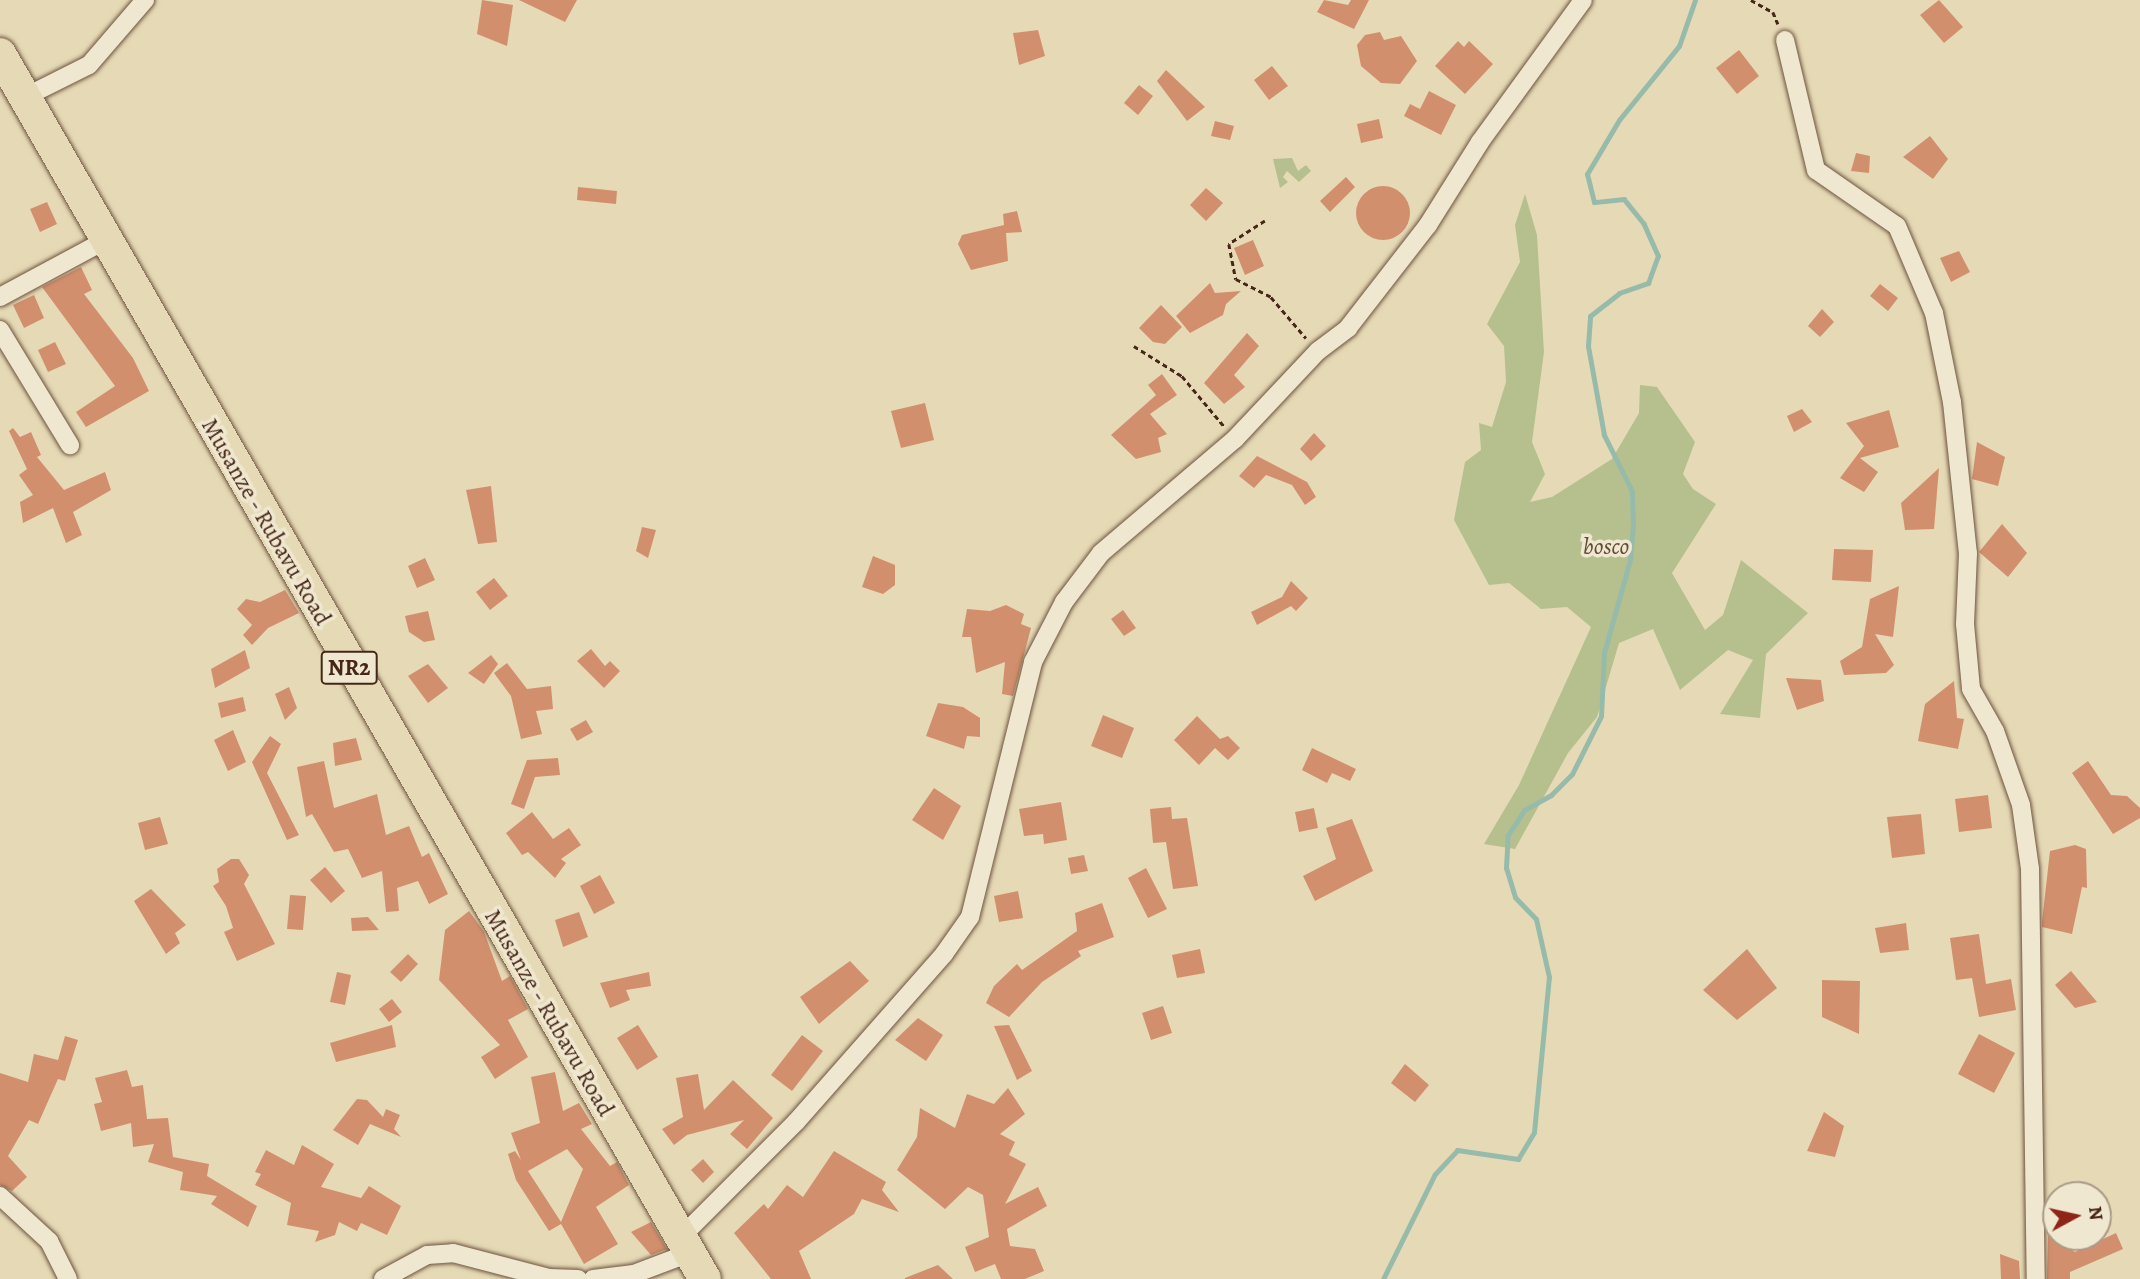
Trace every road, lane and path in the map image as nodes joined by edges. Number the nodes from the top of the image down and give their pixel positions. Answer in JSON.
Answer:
{"nodes":[{"id":1,"x":145,"y":0,"type":"edge"},
{"id":2,"x":1583,"y":0,"type":"edge"},
{"id":3,"x":1751,"y":0,"type":"edge"},
{"id":4,"x":1785,"y":40,"type":"joint"},
{"id":5,"x":0,"y":54,"type":"edge"},
{"id":6,"x":27,"y":96,"type":"junction"},
{"id":7,"x":1265,"y":221,"type":"dead end"},
{"id":8,"x":106,"y":240,"type":"junction"},
{"id":9,"x":0,"y":297,"type":"edge"},
{"id":10,"x":0,"y":330,"type":"edge"},
{"id":11,"x":1134,"y":346,"type":"dead end"},
{"id":12,"x":1318,"y":351,"type":"junction"},
{"id":13,"x":1235,"y":439,"type":"junction"},
{"id":14,"x":70,"y":445,"type":"dead end"},
{"id":15,"x":0,"y":1196,"type":"edge"},
{"id":16,"x":680,"y":1238,"type":"junction"},
{"id":17,"x":68,"y":1279,"type":"edge"},
{"id":18,"x":383,"y":1279,"type":"edge"},
{"id":19,"x":549,"y":1279,"type":"edge"},
{"id":20,"x":578,"y":1279,"type":"edge"},
{"id":21,"x":593,"y":1279,"type":"edge"},
{"id":22,"x":705,"y":1279,"type":"edge"},
{"id":23,"x":2036,"y":1279,"type":"edge"}],
"edges":[{"from":1,"to":6,"type":"street"},
{"from":2,"to":12,"type":"street"},
{"from":3,"to":4,"type":"path"},
{"from":4,"to":23,"type":"street"},
{"from":5,"to":6,"type":"highway","name":"Musanze - Rubavu Road","number":"NR2"},
{"from":6,"to":8,"type":"highway","name":"Musanze - Rubavu Road","number":"NR2"},
{"from":7,"to":12,"type":"path"},
{"from":8,"to":9,"type":"street"},
{"from":8,"to":16,"type":"highway","name":"Musanze - Rubavu Road","number":"NR2"},
{"from":10,"to":14,"type":"street"},
{"from":11,"to":13,"type":"path"},
{"from":12,"to":13,"type":"street"},
{"from":13,"to":16,"type":"street"},
{"from":15,"to":17,"type":"street"},
{"from":16,"to":21,"type":"street"},
{"from":16,"to":22,"type":"highway","name":"Musanze - Rubavu Road","number":"NR2"},
{"from":18,"to":19,"type":"street"},
{"from":19,"to":20,"type":"street"}]}
